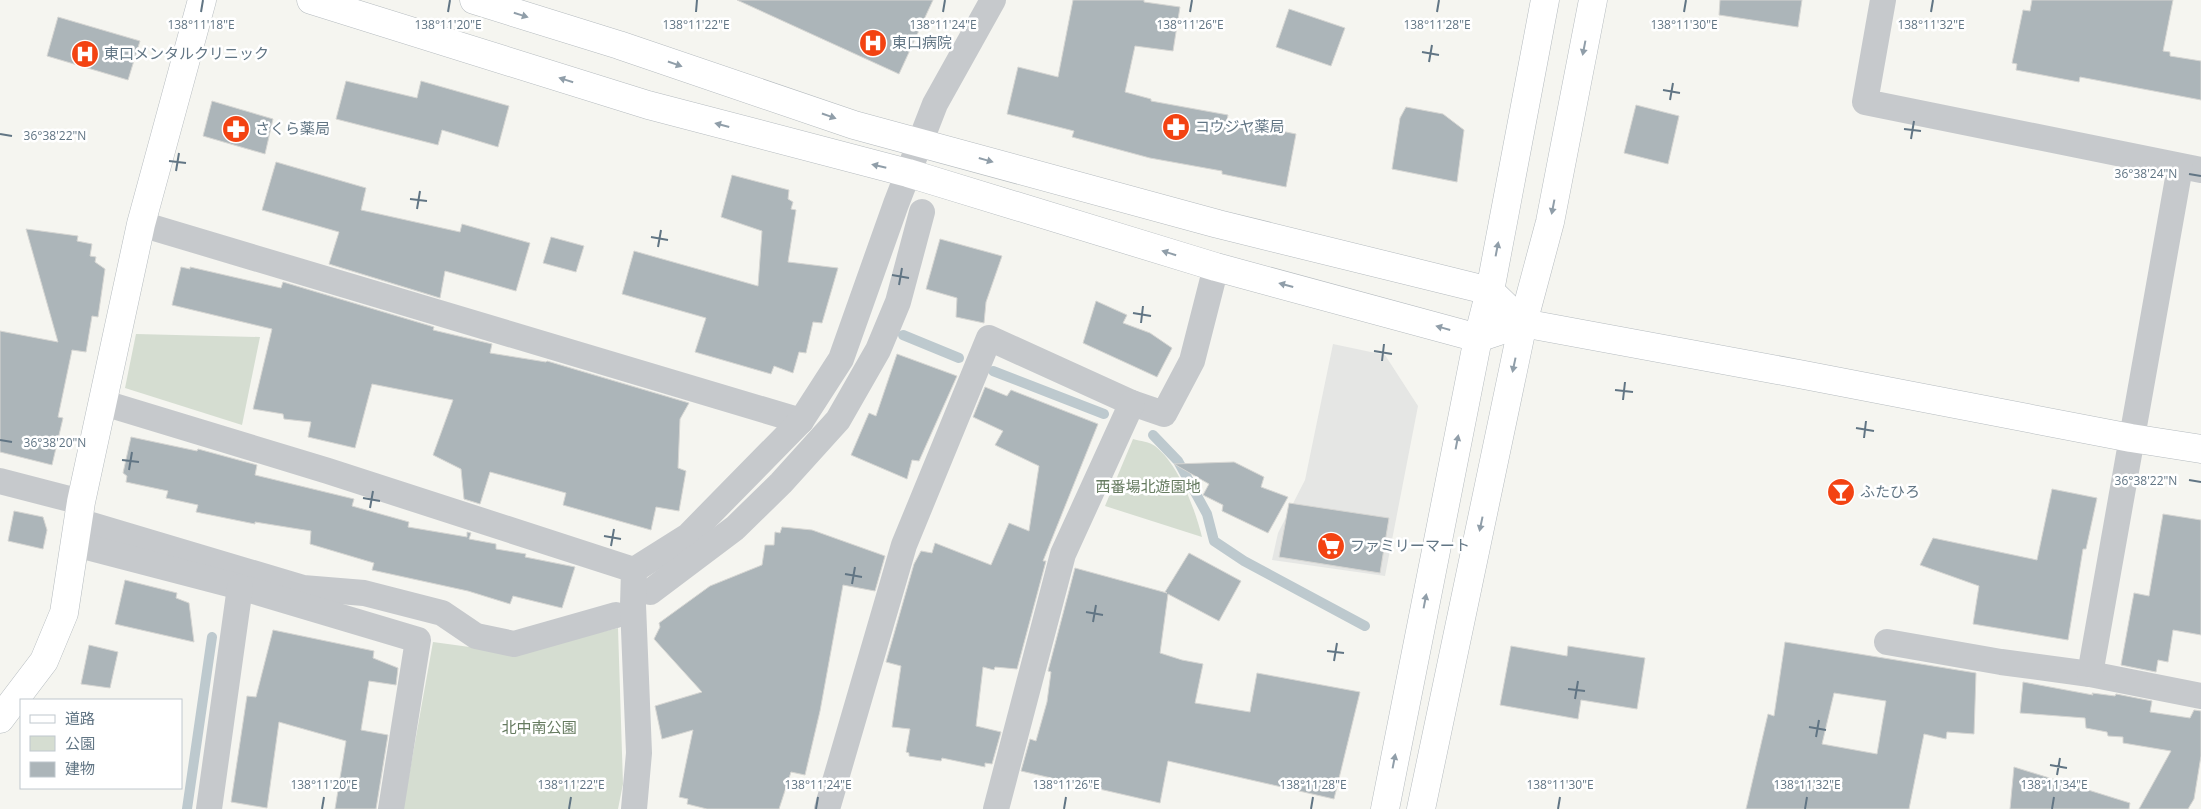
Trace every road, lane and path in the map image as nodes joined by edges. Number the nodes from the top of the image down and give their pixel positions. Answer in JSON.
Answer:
{"nodes":[{"id":1,"x":202,"y":0,"type":"edge"},
{"id":2,"x":311,"y":0,"type":"edge"},
{"id":3,"x":474,"y":0,"type":"edge"},
{"id":4,"x":993,"y":0,"type":"edge"},
{"id":5,"x":1545,"y":0,"type":"edge"},
{"id":6,"x":1593,"y":0,"type":"edge"},
{"id":7,"x":1883,"y":0,"type":"edge"},
{"id":8,"x":920,"y":142,"type":"junction"},
{"id":9,"x":2191,"y":169,"type":"edge"},
{"id":10,"x":908,"y":173,"type":"junction"},
{"id":11,"x":922,"y":212,"type":"dead end"},
{"id":12,"x":141,"y":224,"type":"junction"},
{"id":13,"x":1216,"y":267,"type":"junction"},
{"id":14,"x":1490,"y":291,"type":"junction"},
{"id":15,"x":1523,"y":323,"type":"junction"},
{"id":16,"x":1478,"y":338,"type":"junction"},
{"id":17,"x":104,"y":403,"type":"junction"},
{"id":18,"x":1132,"y":403,"type":"junction"},
{"id":19,"x":800,"y":421,"type":"junction"},
{"id":20,"x":2131,"y":438,"type":"junction"},
{"id":21,"x":2201,"y":449,"type":"edge"},
{"id":22,"x":0,"y":481,"type":"edge"},
{"id":23,"x":78,"y":522,"type":"junction"},
{"id":24,"x":634,"y":570,"type":"junction"},
{"id":25,"x":240,"y":587,"type":"junction"},
{"id":26,"x":650,"y":592,"type":"dead end"},
{"id":27,"x":616,"y":615,"type":"dead end"},
{"id":28,"x":1887,"y":642,"type":"dead end"},
{"id":29,"x":2090,"y":674,"type":"junction"},
{"id":30,"x":2201,"y":696,"type":"edge"},
{"id":31,"x":0,"y":719,"type":"edge"},
{"id":32,"x":209,"y":809,"type":"edge"},
{"id":33,"x":391,"y":809,"type":"edge"},
{"id":34,"x":634,"y":809,"type":"edge"},
{"id":35,"x":827,"y":809,"type":"edge"},
{"id":36,"x":996,"y":809,"type":"edge"},
{"id":37,"x":1385,"y":809,"type":"edge"},
{"id":38,"x":1421,"y":809,"type":"edge"}],
"edges":[{"from":1,"to":12,"type":"street"},
{"from":10,"to":2,"type":"street","one_way":true},
{"from":3,"to":8,"type":"street","one_way":true},
{"from":4,"to":8,"type":"street"},
{"from":14,"to":5,"type":"street","one_way":true},
{"from":6,"to":15,"type":"street","one_way":true},
{"from":7,"to":9,"type":"street"},
{"from":8,"to":10,"type":"street"},
{"from":8,"to":14,"type":"street","one_way":true},
{"from":9,"to":20,"type":"street"},
{"from":13,"to":10,"type":"street","one_way":true},
{"from":10,"to":19,"type":"street"},
{"from":11,"to":26,"type":"street"},
{"from":12,"to":17,"type":"street"},
{"from":12,"to":19,"type":"street"},
{"from":16,"to":13,"type":"street","one_way":true},
{"from":13,"to":18,"type":"street"},
{"from":14,"to":15,"type":"street"},
{"from":14,"to":16,"type":"street"},
{"from":15,"to":16,"type":"street"},
{"from":15,"to":20,"type":"street"},
{"from":15,"to":38,"type":"street","one_way":true},
{"from":37,"to":16,"type":"street","one_way":true},
{"from":17,"to":23,"type":"street"},
{"from":17,"to":24,"type":"street"},
{"from":18,"to":35,"type":"street"},
{"from":18,"to":36,"type":"street"},
{"from":19,"to":24,"type":"street"},
{"from":20,"to":21,"type":"street"},
{"from":20,"to":29,"type":"street"},
{"from":22,"to":23,"type":"street"},
{"from":23,"to":25,"type":"street"},
{"from":23,"to":27,"type":"street"},
{"from":23,"to":31,"type":"street"},
{"from":24,"to":34,"type":"street"},
{"from":25,"to":32,"type":"street"},
{"from":25,"to":33,"type":"street"},
{"from":28,"to":29,"type":"street"},
{"from":29,"to":30,"type":"street"}]}
